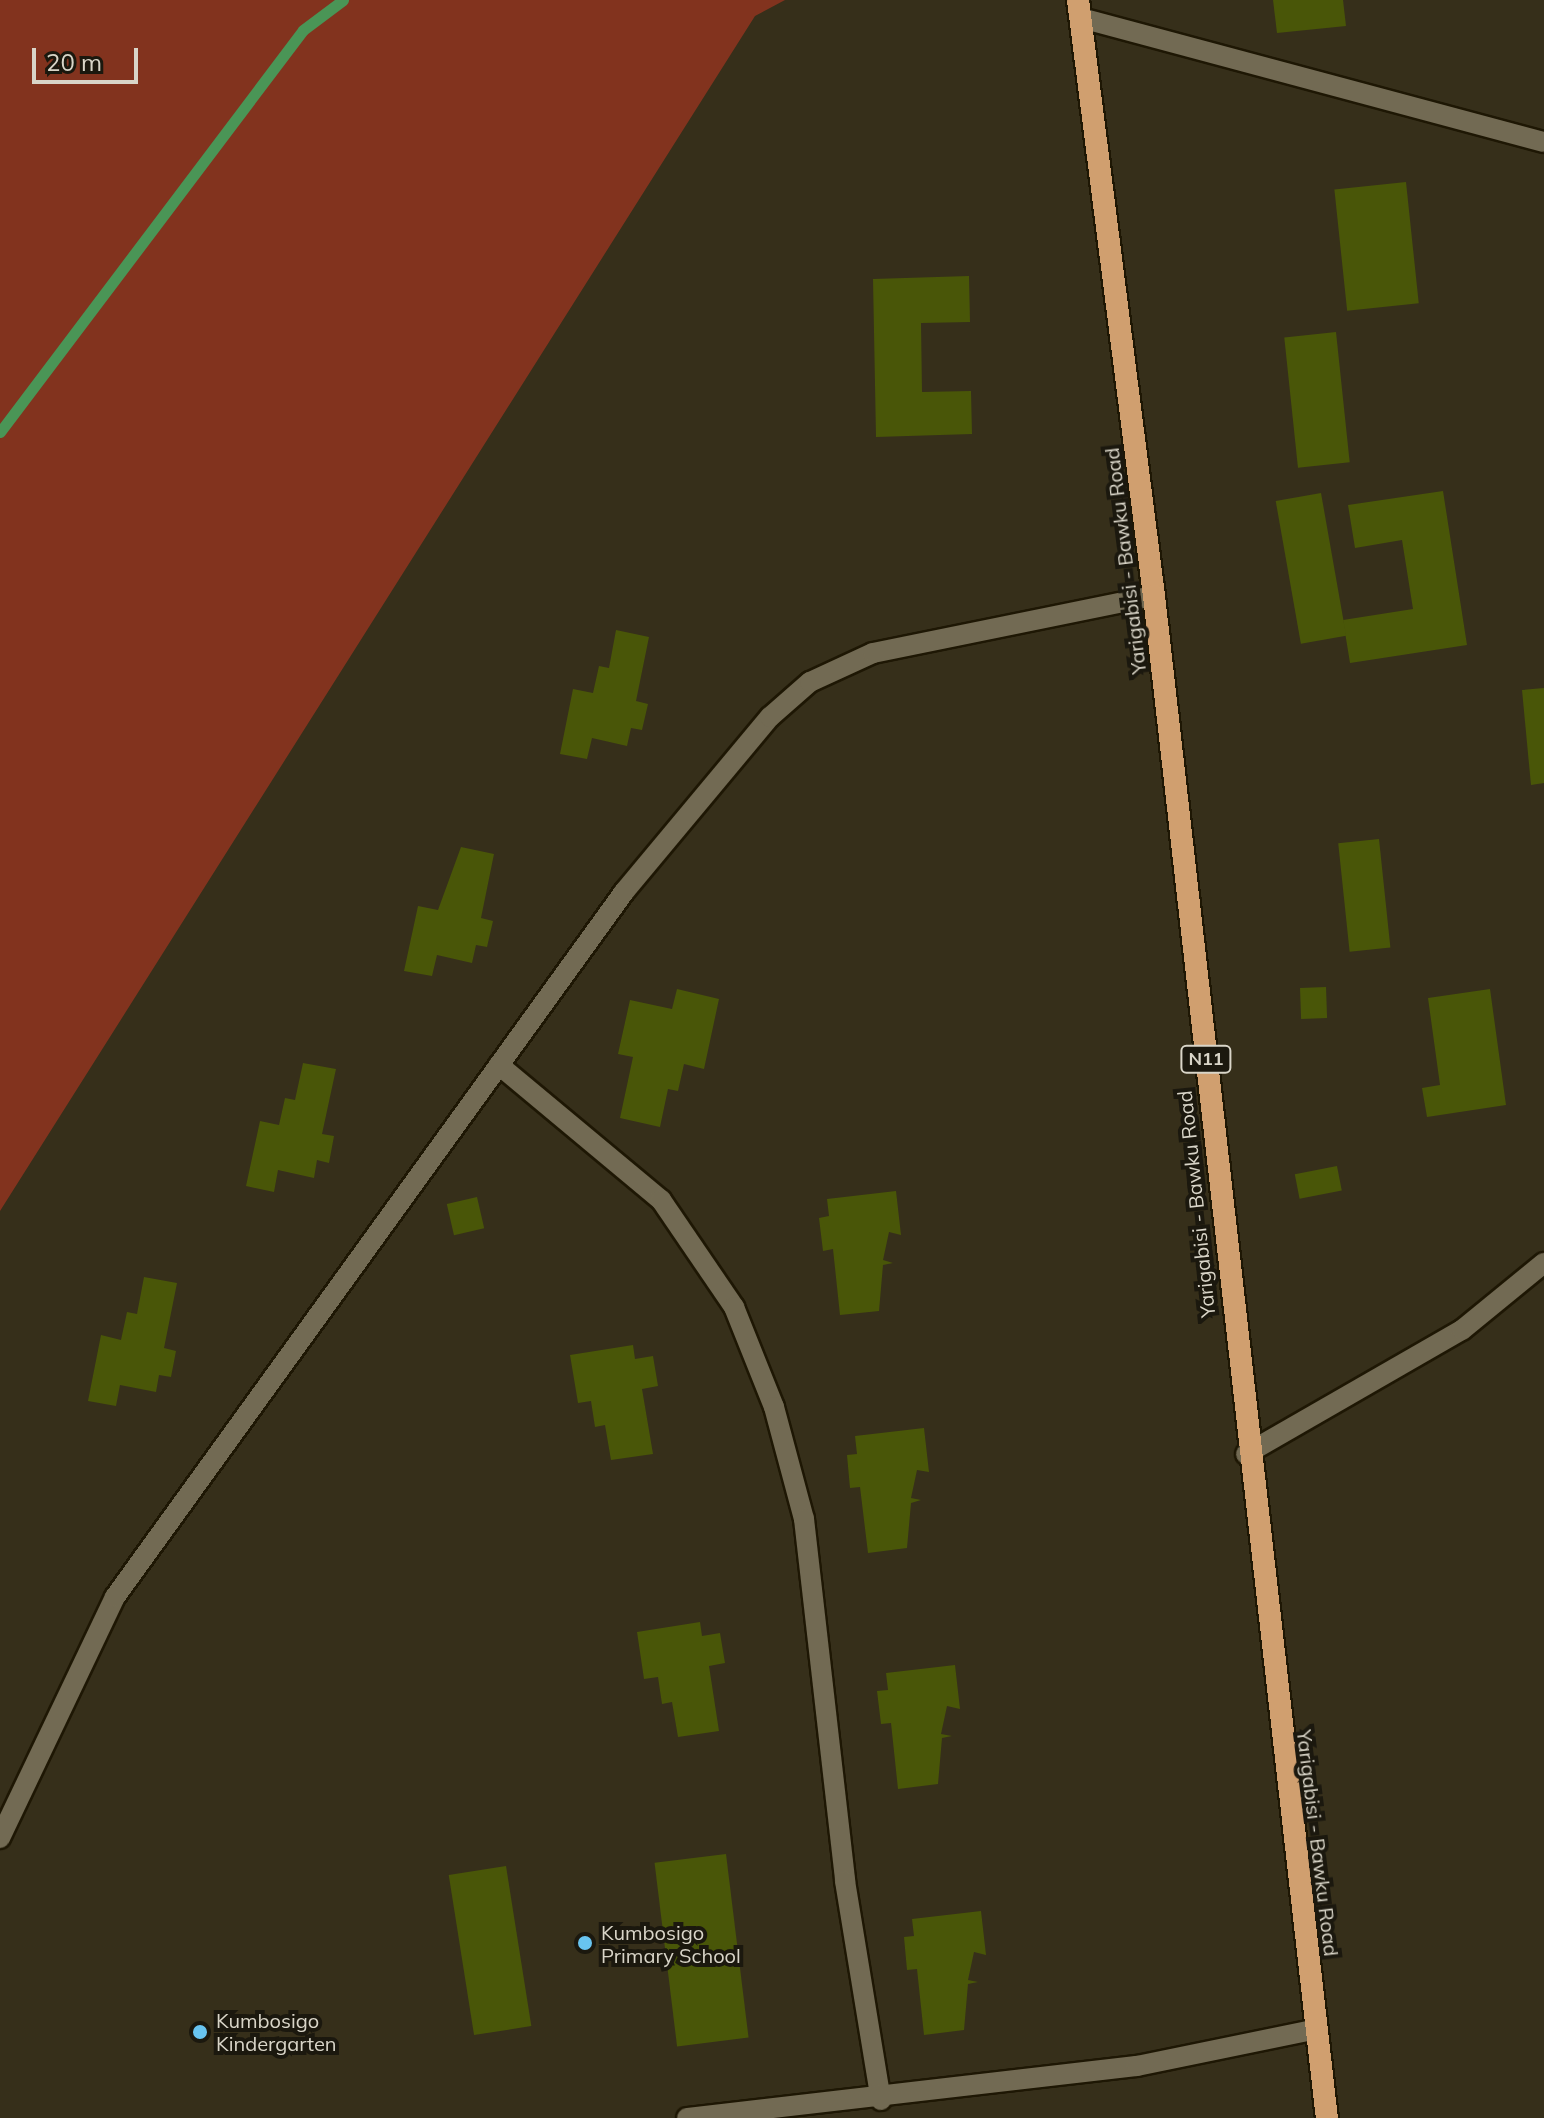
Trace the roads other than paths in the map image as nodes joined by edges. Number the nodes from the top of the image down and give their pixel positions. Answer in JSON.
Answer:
{"nodes":[{"id":1,"x":1080,"y":9,"type":"edge"},
{"id":2,"x":1544,"y":142,"type":"edge"},
{"id":3,"x":1154,"y":596,"type":"junction"},
{"id":4,"x":499,"y":1065,"type":"junction"},
{"id":5,"x":1544,"y":1263,"type":"edge"},
{"id":6,"x":1246,"y":1454,"type":"junction"},
{"id":7,"x":0,"y":1838,"type":"edge"},
{"id":8,"x":1317,"y":2029,"type":"junction"},
{"id":9,"x":881,"y":2100,"type":"junction"},
{"id":10,"x":767,"y":2114,"type":"edge"},
{"id":11,"x":687,"y":2118,"type":"edge"},
{"id":12,"x":1327,"y":2118,"type":"edge"}],
"edges":[{"from":1,"to":2,"type":"street"},
{"from":1,"to":3,"type":"highway","name":"Yarigabisi - Bawku Road","number":"N11"},
{"from":3,"to":4,"type":"street"},
{"from":3,"to":6,"type":"highway","name":"Yarigabisi - Bawku Road","number":"N11"},
{"from":4,"to":7,"type":"street"},
{"from":4,"to":9,"type":"street"},
{"from":5,"to":6,"type":"street"},
{"from":6,"to":8,"type":"highway","name":"Yarigabisi - Bawku Road","number":"N11"},
{"from":8,"to":9,"type":"street"},
{"from":8,"to":12,"type":"highway","name":"Yarigabisi - Bawku Road","number":"N11"},
{"from":9,"to":10,"type":"street"},
{"from":10,"to":11,"type":"street"}]}
